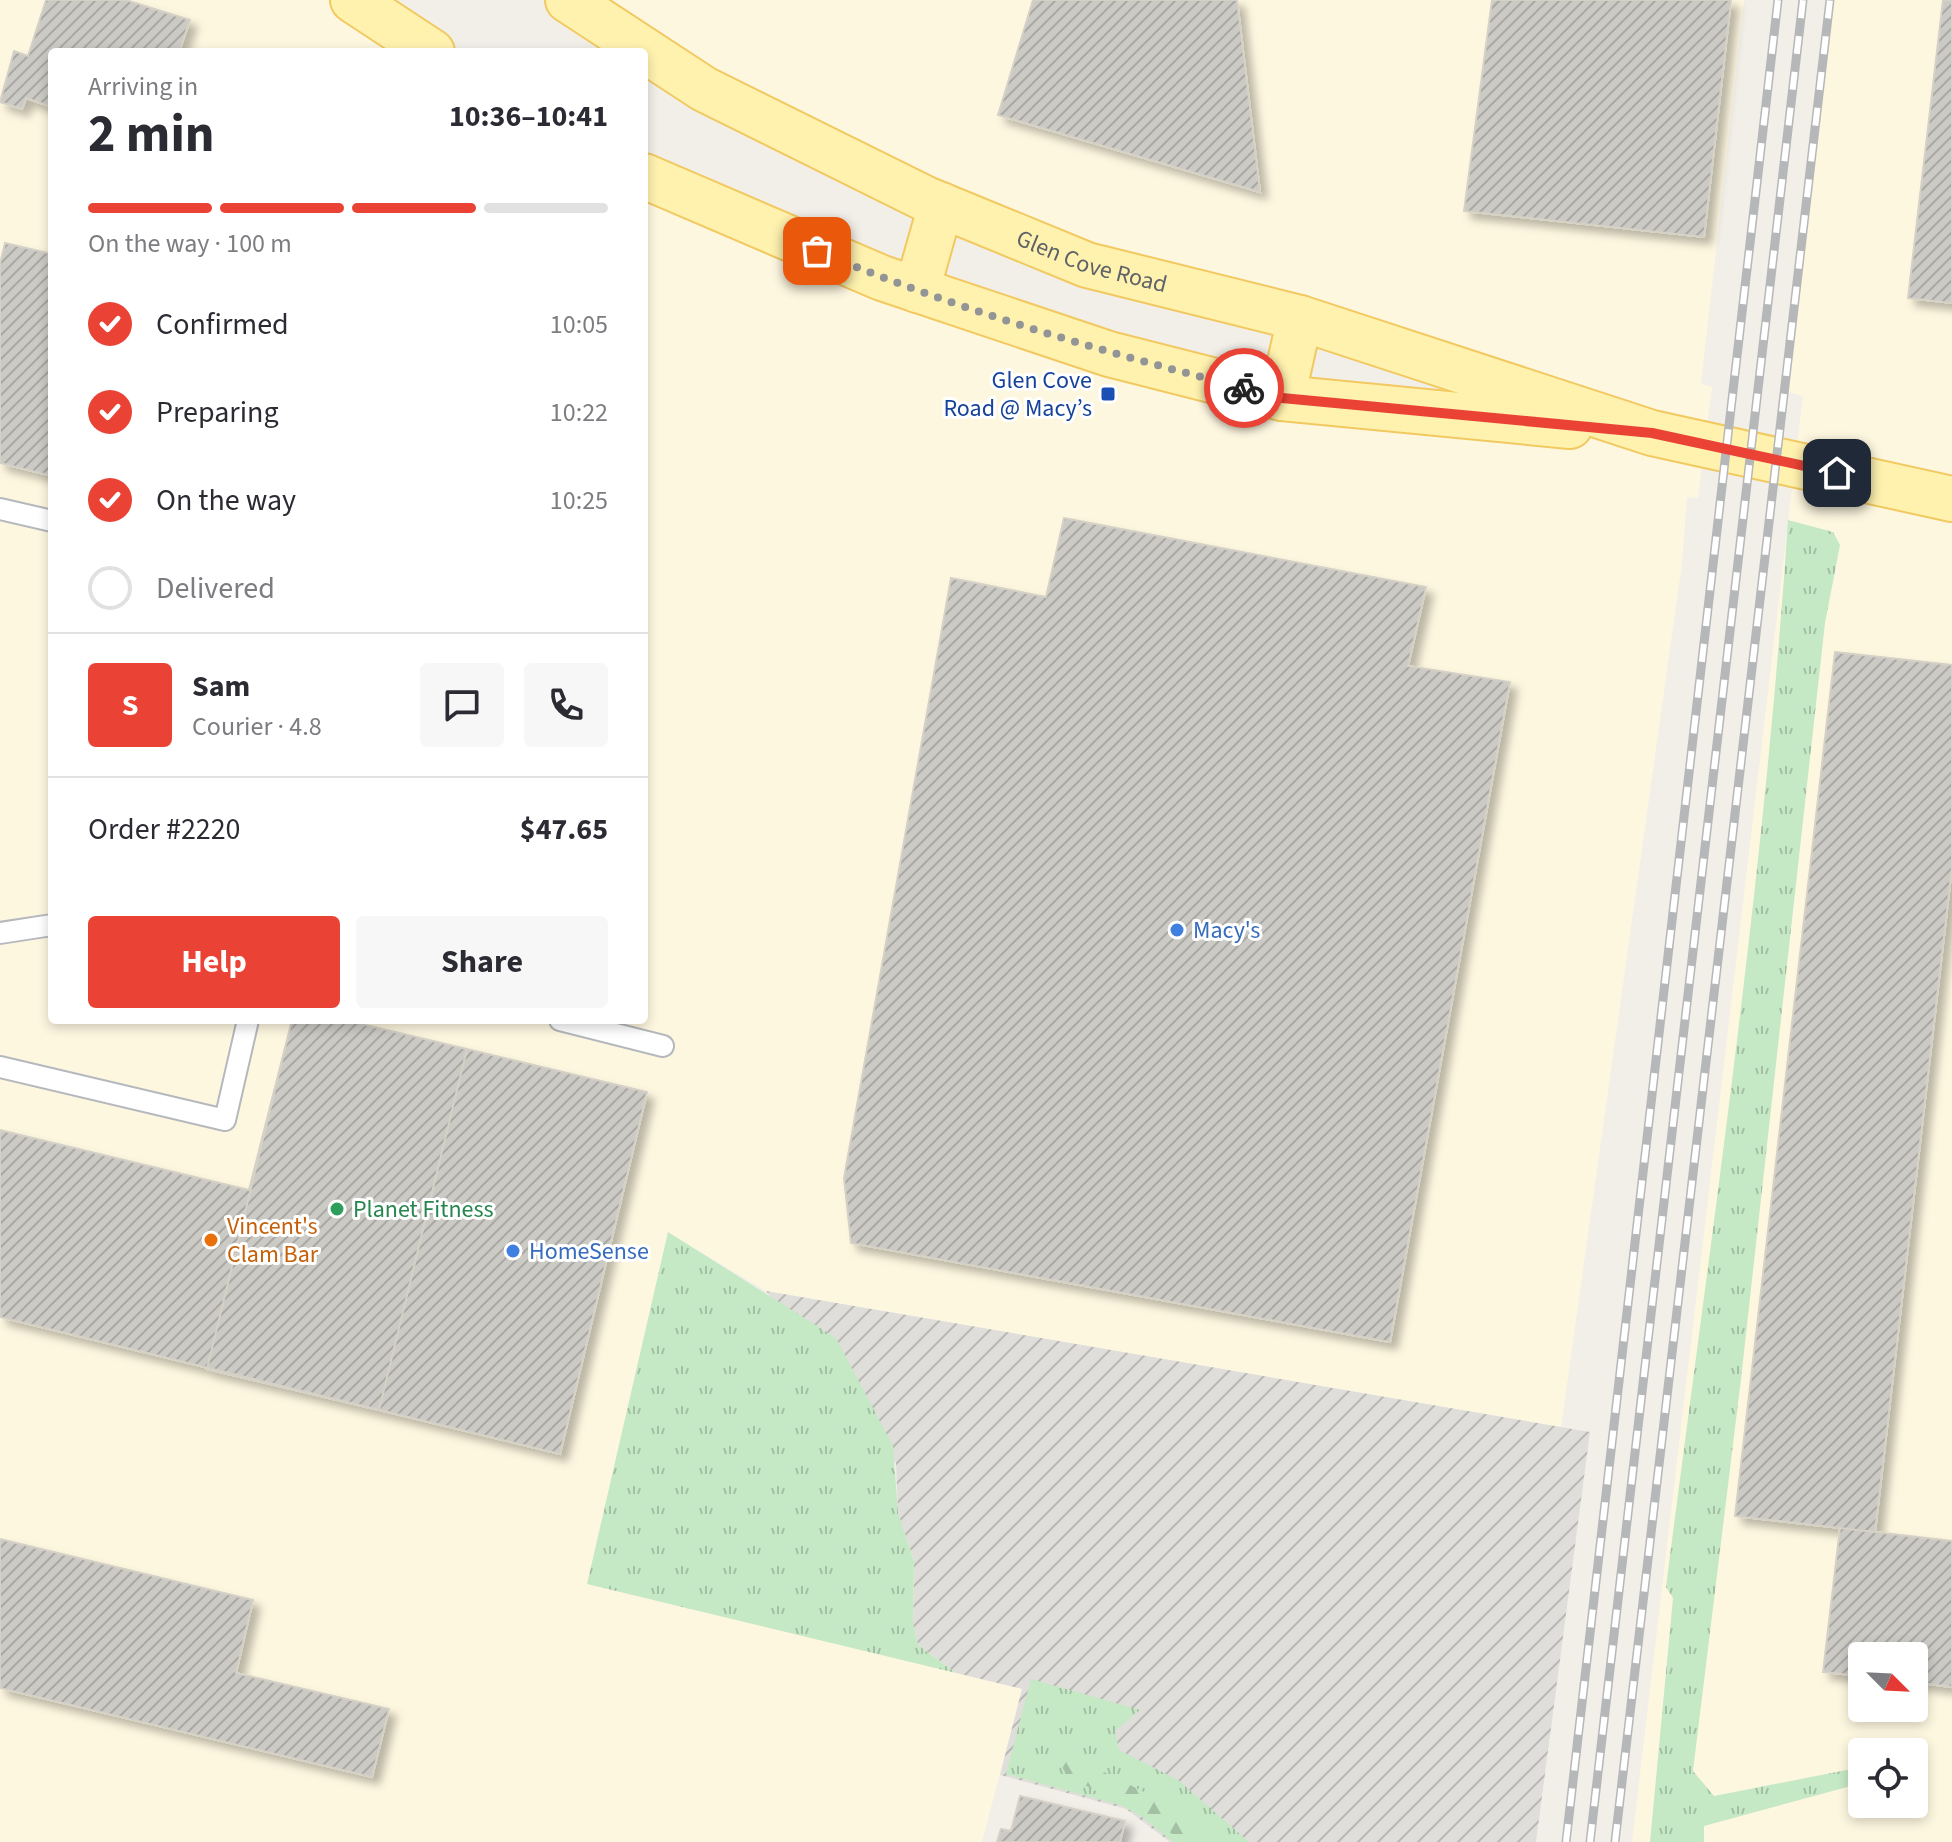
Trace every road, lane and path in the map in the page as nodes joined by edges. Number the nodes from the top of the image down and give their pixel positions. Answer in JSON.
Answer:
{"nodes":[{"id":1,"x":353,"y":0,"type":"edge"},
{"id":2,"x":568,"y":0,"type":"edge"},
{"id":3,"x":426,"y":48,"type":"edge"},
{"id":4,"x":641,"y":48,"type":"edge"},
{"id":5,"x":648,"y":52,"type":"edge"},
{"id":6,"x":648,"y":178,"type":"edge"},
{"id":7,"x":941,"y":205,"type":"junction"},
{"id":8,"x":917,"y":290,"type":"junction"},
{"id":9,"x":1300,"y":318,"type":"junction"},
{"id":10,"x":1282,"y":398,"type":"junction"},
{"id":11,"x":1652,"y":433,"type":"junction"},
{"id":12,"x":1952,"y":499,"type":"edge"},
{"id":13,"x":0,"y":509,"type":"edge"},
{"id":14,"x":48,"y":520,"type":"edge"},
{"id":15,"x":0,"y":919,"type":"edge"},
{"id":16,"x":48,"y":925,"type":"edge"},
{"id":17,"x":48,"y":926,"type":"edge"},
{"id":18,"x":0,"y":933,"type":"edge"},
{"id":19,"x":247,"y":1024,"type":"edge"},
{"id":20,"x":576,"y":1024,"type":"edge"},
{"id":21,"x":663,"y":1046,"type":"dead end"},
{"id":22,"x":0,"y":1067,"type":"edge"}],
"edges":[{"from":1,"to":3,"type":"main road"},
{"from":2,"to":4,"type":"main road","name":"Glen Cove Road"},
{"from":5,"to":7,"type":"main road","name":"Glen Cove Road"},
{"from":6,"to":8,"type":"main road","name":"Glen Cove Road"},
{"from":7,"to":8,"type":"main road"},
{"from":7,"to":9,"type":"main road","name":"Glen Cove Road"},
{"from":8,"to":10,"type":"main road","name":"Glen Cove Road"},
{"from":9,"to":10,"type":"main road"},
{"from":9,"to":11,"type":"main road","name":"Glen Cove Road"},
{"from":10,"to":11,"type":"main road","name":"Glen Cove Road"},
{"from":11,"to":12,"type":"main road","name":"Glen Cove Road"},
{"from":13,"to":14,"type":"lane"},
{"from":15,"to":16,"type":"lane"},
{"from":17,"to":18,"type":"lane"},
{"from":19,"to":22,"type":"lane"},
{"from":20,"to":21,"type":"lane"}]}
